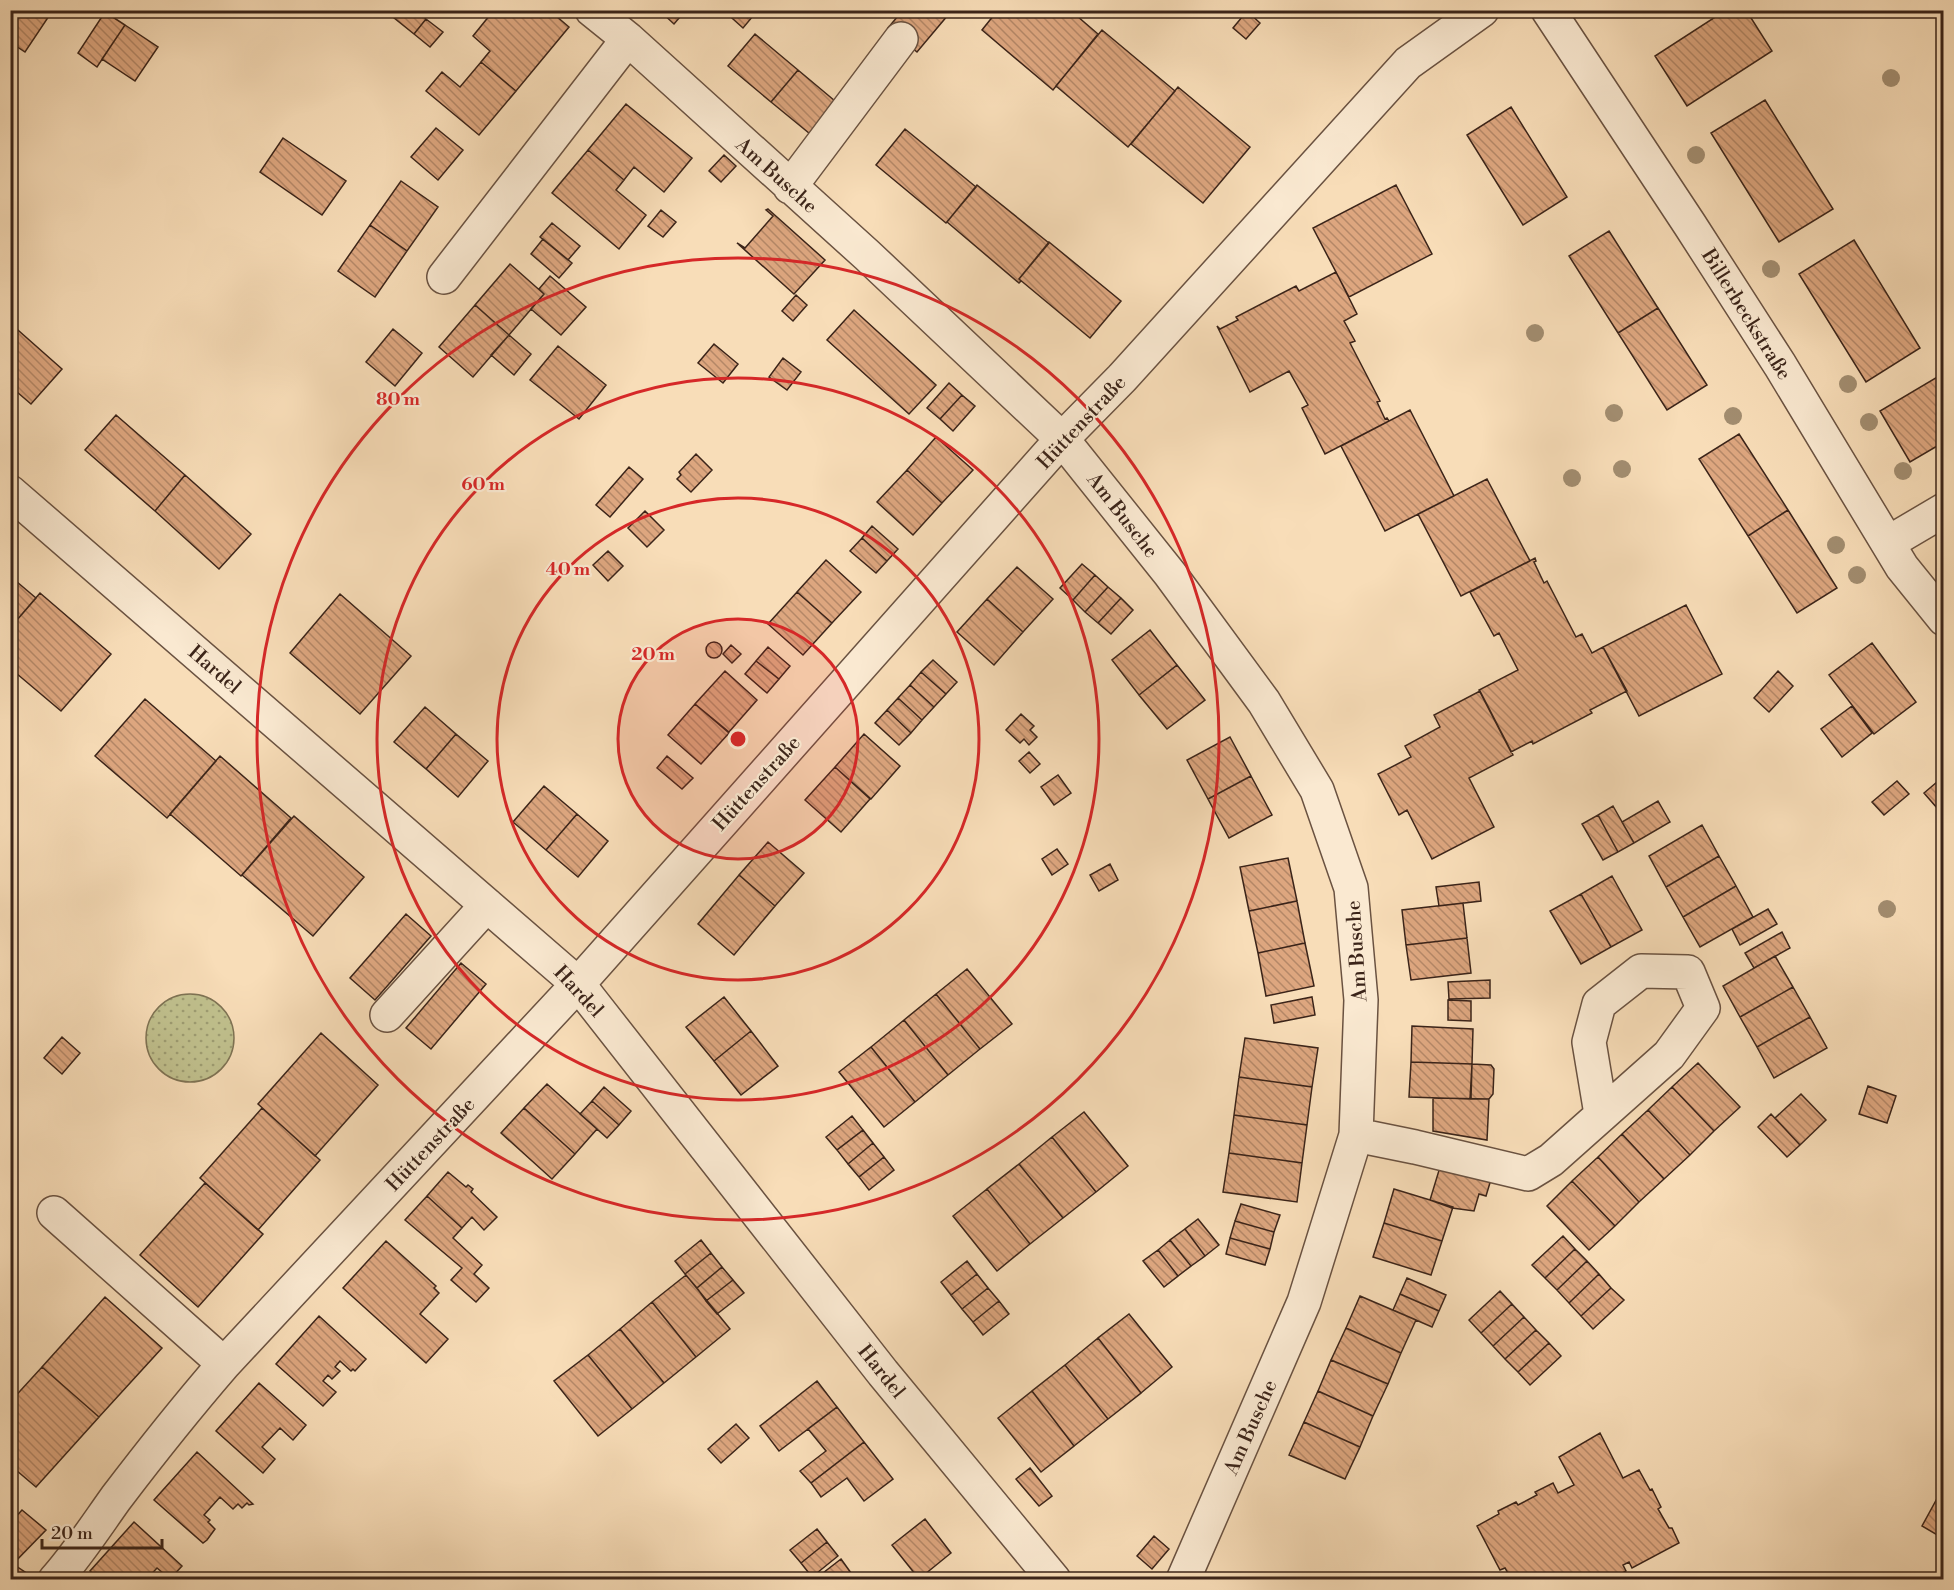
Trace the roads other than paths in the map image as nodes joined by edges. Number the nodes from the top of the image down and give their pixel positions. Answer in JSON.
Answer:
{"nodes":[{"id":1,"x":592,"y":10,"type":"edge"},
{"id":2,"x":1482,"y":10,"type":"edge"},
{"id":3,"x":1548,"y":10,"type":"edge"},
{"id":4,"x":628,"y":39,"type":"junction"},
{"id":5,"x":901,"y":39,"type":"dead end"},
{"id":6,"x":790,"y":187,"type":"junction"},
{"id":7,"x":444,"y":277,"type":"dead end"},
{"id":8,"x":1062,"y":439,"type":"junction"},
{"id":9,"x":10,"y":492,"type":"edge"},
{"id":10,"x":1944,"y":510,"type":"edge"},
{"id":11,"x":1888,"y":543,"type":"junction"},
{"id":12,"x":1944,"y":619,"type":"edge"},
{"id":13,"x":487,"y":905,"type":"junction"},
{"id":14,"x":578,"y":984,"type":"junction"},
{"id":15,"x":387,"y":1015,"type":"dead end"},
{"id":16,"x":1601,"y":1114,"type":"dead end"},
{"id":17,"x":1356,"y":1135,"type":"junction"},
{"id":18,"x":54,"y":1213,"type":"dead end"},
{"id":19,"x":224,"y":1364,"type":"junction"},
{"id":20,"x":55,"y":1580,"type":"edge"},
{"id":21,"x":1054,"y":1580,"type":"edge"},
{"id":22,"x":1183,"y":1580,"type":"edge"}],
"edges":[{"from":1,"to":4,"type":"street","name":"Am Busche"},
{"from":2,"to":8,"type":"street","name":"Hüttenstraße"},
{"from":3,"to":11,"type":"street","name":"Billerbeckstraße"},
{"from":4,"to":6,"type":"street","name":"Am Busche"},
{"from":4,"to":7,"type":"street"},
{"from":5,"to":6,"type":"street"},
{"from":6,"to":8,"type":"street","name":"Am Busche"},
{"from":8,"to":14,"type":"street","name":"Hüttenstraße"},
{"from":8,"to":17,"type":"street","name":"Am Busche"},
{"from":9,"to":13,"type":"street","name":"Hardel"},
{"from":10,"to":11,"type":"street"},
{"from":11,"to":12,"type":"street","name":"Billerbeckstraße"},
{"from":13,"to":14,"type":"street","name":"Hardel"},
{"from":13,"to":15,"type":"street"},
{"from":14,"to":19,"type":"street","name":"Hüttenstraße"},
{"from":14,"to":21,"type":"street","name":"Hardel"},
{"from":16,"to":17,"type":"street"},
{"from":17,"to":22,"type":"street","name":"Am Busche"},
{"from":18,"to":19,"type":"street"},
{"from":19,"to":20,"type":"street","name":"Hüttenstraße"}]}
